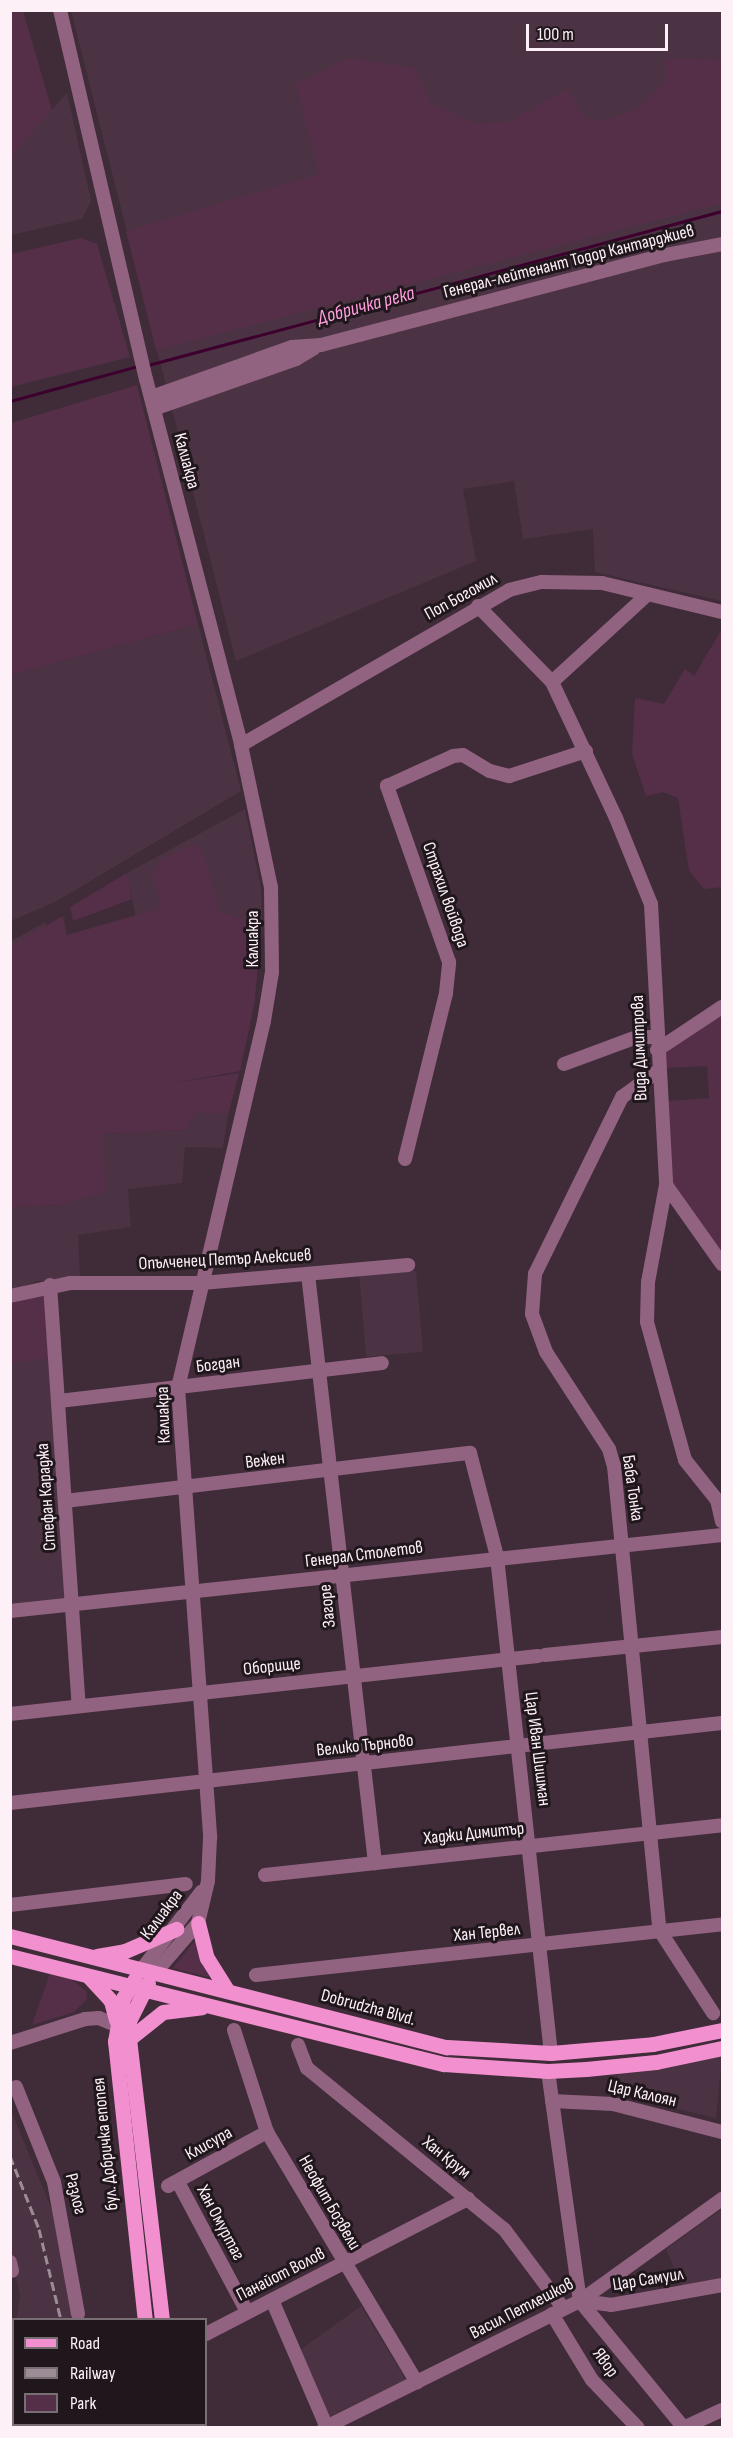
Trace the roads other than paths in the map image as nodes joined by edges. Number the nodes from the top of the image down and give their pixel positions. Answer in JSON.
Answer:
{"nodes":[{"id":1,"x":60,"y":10,"type":"edge"},
{"id":2,"x":723,"y":244,"type":"edge"},
{"id":3,"x":152,"y":403,"type":"junction"},
{"id":4,"x":648,"y":594,"type":"junction"},
{"id":5,"x":478,"y":606,"type":"junction"},
{"id":6,"x":723,"y":612,"type":"edge"},
{"id":7,"x":552,"y":682,"type":"junction"},
{"id":8,"x":241,"y":745,"type":"junction"},
{"id":9,"x":586,"y":751,"type":"junction"},
{"id":10,"x":723,"y":1007,"type":"edge"},
{"id":11,"x":657,"y":1043,"type":"junction"},
{"id":12,"x":564,"y":1064,"type":"dead end"},
{"id":13,"x":658,"y":1071,"type":"junction"},
{"id":14,"x":405,"y":1159,"type":"dead end"},
{"id":15,"x":666,"y":1185,"type":"junction"},
{"id":16,"x":723,"y":1264,"type":"edge"},
{"id":17,"x":408,"y":1265,"type":"dead end"},
{"id":18,"x":308,"y":1274,"type":"junction"},
{"id":19,"x":202,"y":1283,"type":"junction"},
{"id":20,"x":50,"y":1285,"type":"junction"},
{"id":21,"x":10,"y":1296,"type":"edge"},
{"id":22,"x":382,"y":1362,"type":"dead end"},
{"id":23,"x":319,"y":1371,"type":"junction"},
{"id":24,"x":178,"y":1388,"type":"junction"},
{"id":25,"x":59,"y":1401,"type":"junction"},
{"id":26,"x":470,"y":1453,"type":"joint"},
{"id":27,"x":330,"y":1471,"type":"junction"},
{"id":28,"x":185,"y":1489,"type":"junction"},
{"id":29,"x":720,"y":1497,"type":"edge"},
{"id":30,"x":65,"y":1501,"type":"junction"},
{"id":31,"x":723,"y":1521,"type":"edge"},
{"id":32,"x":723,"y":1535,"type":"edge"},
{"id":33,"x":622,"y":1546,"type":"junction"},
{"id":34,"x":497,"y":1557,"type":"junction"},
{"id":35,"x":343,"y":1576,"type":"junction"},
{"id":36,"x":193,"y":1593,"type":"junction"},
{"id":37,"x":72,"y":1606,"type":"junction"},
{"id":38,"x":10,"y":1611,"type":"edge"},
{"id":39,"x":723,"y":1637,"type":"edge"},
{"id":40,"x":632,"y":1646,"type":"junction"},
{"id":41,"x":507,"y":1659,"type":"junction"},
{"id":42,"x":353,"y":1676,"type":"junction"},
{"id":43,"x":200,"y":1693,"type":"junction"},
{"id":44,"x":79,"y":1706,"type":"junction"},
{"id":45,"x":10,"y":1714,"type":"edge"},
{"id":46,"x":723,"y":1723,"type":"edge"},
{"id":47,"x":642,"y":1732,"type":"junction"},
{"id":48,"x":518,"y":1747,"type":"junction"},
{"id":49,"x":364,"y":1764,"type":"junction"},
{"id":50,"x":206,"y":1781,"type":"junction"},
{"id":51,"x":10,"y":1803,"type":"edge"},
{"id":52,"x":723,"y":1825,"type":"edge"},
{"id":53,"x":651,"y":1833,"type":"junction"},
{"id":54,"x":531,"y":1846,"type":"junction"},
{"id":55,"x":375,"y":1863,"type":"junction"},
{"id":56,"x":265,"y":1875,"type":"dead end"},
{"id":57,"x":208,"y":1881,"type":"junction"},
{"id":58,"x":186,"y":1884,"type":"dead end"},
{"id":59,"x":10,"y":1905,"type":"edge"},
{"id":60,"x":198,"y":1923,"type":"junction"},
{"id":61,"x":723,"y":1924,"type":"edge"},
{"id":62,"x":176,"y":1929,"type":"junction"},
{"id":63,"x":660,"y":1932,"type":"junction"},
{"id":64,"x":10,"y":1936,"type":"edge"},
{"id":65,"x":542,"y":1946,"type":"junction"},
{"id":66,"x":10,"y":1956,"type":"edge"},
{"id":67,"x":91,"y":1957,"type":"junction"},
{"id":68,"x":148,"y":1971,"type":"junction"},
{"id":69,"x":86,"y":1974,"type":"junction"},
{"id":70,"x":256,"y":1975,"type":"dead end"},
{"id":71,"x":137,"y":1987,"type":"junction"},
{"id":72,"x":228,"y":1991,"type":"junction"},
{"id":73,"x":218,"y":2006,"type":"junction"},
{"id":74,"x":713,"y":2013,"type":"dead end"},
{"id":75,"x":116,"y":2022,"type":"junction"},
{"id":76,"x":234,"y":2030,"type":"dead end"},
{"id":77,"x":723,"y":2030,"type":"edge"},
{"id":78,"x":129,"y":2039,"type":"junction"},
{"id":79,"x":10,"y":2043,"type":"edge"},
{"id":80,"x":298,"y":2045,"type":"dead end"},
{"id":81,"x":719,"y":2051,"type":"edge"},
{"id":82,"x":550,"y":2053,"type":"junction"},
{"id":83,"x":548,"y":2071,"type":"junction"},
{"id":84,"x":16,"y":2087,"type":"dead end"},
{"id":85,"x":552,"y":2101,"type":"junction"},
{"id":86,"x":723,"y":2132,"type":"edge"},
{"id":87,"x":267,"y":2133,"type":"junction"},
{"id":88,"x":173,"y":2184,"type":"joint"},
{"id":89,"x":468,"y":2199,"type":"junction"},
{"id":90,"x":723,"y":2199,"type":"edge"},
{"id":91,"x":343,"y":2264,"type":"junction"},
{"id":92,"x":723,"y":2285,"type":"edge"},
{"id":93,"x":272,"y":2300,"type":"junction"},
{"id":94,"x":580,"y":2301,"type":"junction"},
{"id":95,"x":558,"y":2311,"type":"junction"},
{"id":96,"x":248,"y":2312,"type":"junction"},
{"id":97,"x":78,"y":2314,"type":"dead end"},
{"id":98,"x":145,"y":2318,"type":"edge"},
{"id":99,"x":162,"y":2318,"type":"edge"},
{"id":100,"x":207,"y":2333,"type":"edge"},
{"id":101,"x":417,"y":2383,"type":"junction"},
{"id":102,"x":723,"y":2410,"type":"edge"},
{"id":103,"x":325,"y":2427,"type":"edge"},
{"id":104,"x":638,"y":2427,"type":"edge"},
{"id":105,"x":684,"y":2427,"type":"edge"}],
"edges":[{"from":1,"to":3,"type":"street","name":"Калиакра"},
{"from":2,"to":3,"type":"street","name":"Генерал-лейтенант Тодор Кантарджиев"},
{"from":3,"to":8,"type":"street","name":"Калиакра"},
{"from":4,"to":5,"type":"street","name":"Поп Богомил"},
{"from":4,"to":6,"type":"street","name":"Поп Богомил"},
{"from":4,"to":7,"type":"street"},
{"from":5,"to":7,"type":"street","name":"Вида Димитрова"},
{"from":5,"to":8,"type":"street","name":"Поп Богомил"},
{"from":7,"to":9,"type":"street","name":"Вида Димитрова"},
{"from":8,"to":19,"type":"street","name":"Калиакра"},
{"from":9,"to":11,"type":"street","name":"Вида Димитрова"},
{"from":9,"to":14,"type":"street","name":"Страхил войвода"},
{"from":10,"to":11,"type":"street"},
{"from":11,"to":12,"type":"street"},
{"from":11,"to":13,"type":"street","name":"Вида Димитрова"},
{"from":13,"to":15,"type":"street","name":"Вида Димитрова"},
{"from":13,"to":33,"type":"street","name":"Баба Тонка"},
{"from":15,"to":16,"type":"street"},
{"from":15,"to":29,"type":"street","name":"Вида Димитрова"},
{"from":17,"to":18,"type":"street","name":"Опълченец Петър Алексиев"},
{"from":18,"to":19,"type":"street","name":"Опълченец Петър Алексиев"},
{"from":18,"to":23,"type":"street","name":"Загоре"},
{"from":19,"to":20,"type":"street","name":"Опълченец Петър Алексиев"},
{"from":19,"to":24,"type":"street","name":"Калиакра"},
{"from":20,"to":21,"type":"street","name":"Опълченец Петър Алексиев"},
{"from":20,"to":25,"type":"street","name":"Стефан Караджа"},
{"from":22,"to":23,"type":"street","name":"Богдан"},
{"from":23,"to":24,"type":"street","name":"Богдан"},
{"from":23,"to":27,"type":"street","name":"Загоре"},
{"from":24,"to":25,"type":"street","name":"Богдан"},
{"from":24,"to":28,"type":"street","name":"Калиакра"},
{"from":25,"to":30,"type":"street","name":"Стефан Караджа"},
{"from":26,"to":27,"type":"street","name":"Вежен"},
{"from":26,"to":34,"type":"street","name":"Цар Иван Шишман"},
{"from":27,"to":28,"type":"street","name":"Вежен"},
{"from":27,"to":35,"type":"street","name":"Загоре"},
{"from":28,"to":30,"type":"street","name":"Вежен"},
{"from":28,"to":36,"type":"street","name":"Калиакра"},
{"from":29,"to":31,"type":"street","name":"Вида Димитрова"},
{"from":30,"to":37,"type":"street","name":"Стефан Караджа"},
{"from":32,"to":33,"type":"street","name":"Генерал Столетов"},
{"from":33,"to":34,"type":"street","name":"Генерал Столетов"},
{"from":33,"to":40,"type":"street","name":"Баба Тонка"},
{"from":34,"to":35,"type":"street","name":"Генерал Столетов"},
{"from":34,"to":41,"type":"street","name":"Цар Иван Шишман"},
{"from":35,"to":36,"type":"street","name":"Генерал Столетов"},
{"from":35,"to":42,"type":"street","name":"Загоре"},
{"from":36,"to":37,"type":"street","name":"Генерал Столетов"},
{"from":36,"to":43,"type":"street","name":"Калиакра"},
{"from":37,"to":38,"type":"street","name":"Генерал Столетов"},
{"from":37,"to":44,"type":"street","name":"Стефан Караджа"},
{"from":39,"to":40,"type":"street","name":"Оборище"},
{"from":40,"to":41,"type":"street","name":"Оборище"},
{"from":40,"to":47,"type":"street","name":"Баба Тонка"},
{"from":41,"to":42,"type":"street","name":"Оборище"},
{"from":41,"to":48,"type":"street","name":"Цар Иван Шишман"},
{"from":42,"to":43,"type":"street","name":"Оборище"},
{"from":42,"to":49,"type":"street","name":"Загоре"},
{"from":43,"to":44,"type":"street","name":"Оборище"},
{"from":43,"to":50,"type":"street","name":"Калиакра"},
{"from":44,"to":45,"type":"street","name":"Оборище"},
{"from":46,"to":47,"type":"street","name":"Велико Търново"},
{"from":47,"to":48,"type":"street","name":"Велико Търново"},
{"from":47,"to":53,"type":"street","name":"Баба Тонка"},
{"from":48,"to":49,"type":"street","name":"Велико Търново"},
{"from":48,"to":54,"type":"street","name":"Цар Иван Шишман"},
{"from":49,"to":50,"type":"street","name":"Велико Търново"},
{"from":49,"to":55,"type":"street","name":"Загоре"},
{"from":50,"to":51,"type":"street","name":"Велико Търново"},
{"from":50,"to":57,"type":"street","name":"Калиакра"},
{"from":52,"to":53,"type":"street","name":"Хаджи Димитър"},
{"from":53,"to":54,"type":"street","name":"Хаджи Димитър"},
{"from":53,"to":63,"type":"street","name":"Баба Тонка"},
{"from":54,"to":55,"type":"street","name":"Хаджи Димитър"},
{"from":54,"to":65,"type":"street","name":"Цар Иван Шишман"},
{"from":55,"to":56,"type":"street","name":"Хаджи Димитър"},
{"from":57,"to":60,"type":"street","name":"Калиакра"},
{"from":57,"to":62,"type":"street","name":"Калиакра"},
{"from":58,"to":59,"type":"street"},
{"from":60,"to":68,"type":"street","name":"Калиакра"},
{"from":60,"to":72,"type":"main road"},
{"from":61,"to":63,"type":"street","name":"Хан Тервел"},
{"from":62,"to":67,"type":"main road"},
{"from":62,"to":68,"type":"street","name":"Калиакра"},
{"from":63,"to":65,"type":"street","name":"Хан Тервел"},
{"from":63,"to":74,"type":"street"},
{"from":64,"to":67,"type":"main road","name":"Dobrudzha Blvd."},
{"from":65,"to":70,"type":"street","name":"Хан Тервел"},
{"from":65,"to":82,"type":"street","name":"Цар Иван Шишман"},
{"from":66,"to":69,"type":"main road"},
{"from":67,"to":68,"type":"main road","name":"Dobrudzha Blvd."},
{"from":68,"to":71,"type":"main road","name":"бул. Добричка епопея"},
{"from":68,"to":72,"type":"main road","name":"Dobrudzha Blvd."},
{"from":69,"to":71,"type":"main road"},
{"from":69,"to":75,"type":"main road"},
{"from":71,"to":73,"type":"main road"},
{"from":71,"to":75,"type":"main road","name":"бул. Добричка епопея"},
{"from":71,"to":78,"type":"main road","name":"бул. Добричка епопея"},
{"from":72,"to":82,"type":"main road","name":"Dobrudzha Blvd."},
{"from":73,"to":78,"type":"main road"},
{"from":73,"to":83,"type":"main road"},
{"from":75,"to":78,"type":"street"},
{"from":75,"to":79,"type":"street"},
{"from":75,"to":98,"type":"main road","name":"бул. Добричка епопея"},
{"from":76,"to":87,"type":"street","name":"Неофит Бозвели"},
{"from":77,"to":82,"type":"main road","name":"Dobrudzha Blvd."},
{"from":78,"to":99,"type":"main road","name":"бул. Добричка епопея"},
{"from":80,"to":89,"type":"street","name":"Хан Крум"},
{"from":81,"to":83,"type":"main road"},
{"from":83,"to":85,"type":"street"},
{"from":84,"to":97,"type":"street","name":"Разлог"},
{"from":85,"to":86,"type":"street","name":"Цар Калоян"},
{"from":85,"to":94,"type":"street"},
{"from":87,"to":88,"type":"street","name":"Клисура"},
{"from":87,"to":91,"type":"street","name":"Неофит Бозвели"},
{"from":88,"to":96,"type":"street","name":"Хан Омуртаг"},
{"from":89,"to":91,"type":"street","name":"Панайот Волов"},
{"from":89,"to":95,"type":"street","name":"Хан Крум"},
{"from":90,"to":94,"type":"street","name":"Васил Петлешков"},
{"from":91,"to":93,"type":"street","name":"Панайот Волов"},
{"from":91,"to":101,"type":"street","name":"Неофит Бозвели"},
{"from":92,"to":94,"type":"street","name":"Цар Самуил"},
{"from":93,"to":96,"type":"street","name":"Панайот Волов"},
{"from":93,"to":103,"type":"street"},
{"from":94,"to":95,"type":"street","name":"Васил Петлешков"},
{"from":94,"to":105,"type":"street"},
{"from":95,"to":101,"type":"street","name":"Васил Петлешков"},
{"from":95,"to":104,"type":"street","name":"Явор"},
{"from":96,"to":100,"type":"street","name":"Панайот Волов"},
{"from":101,"to":103,"type":"street","name":"Васил Петлешков"},
{"from":102,"to":105,"type":"street"}]}
